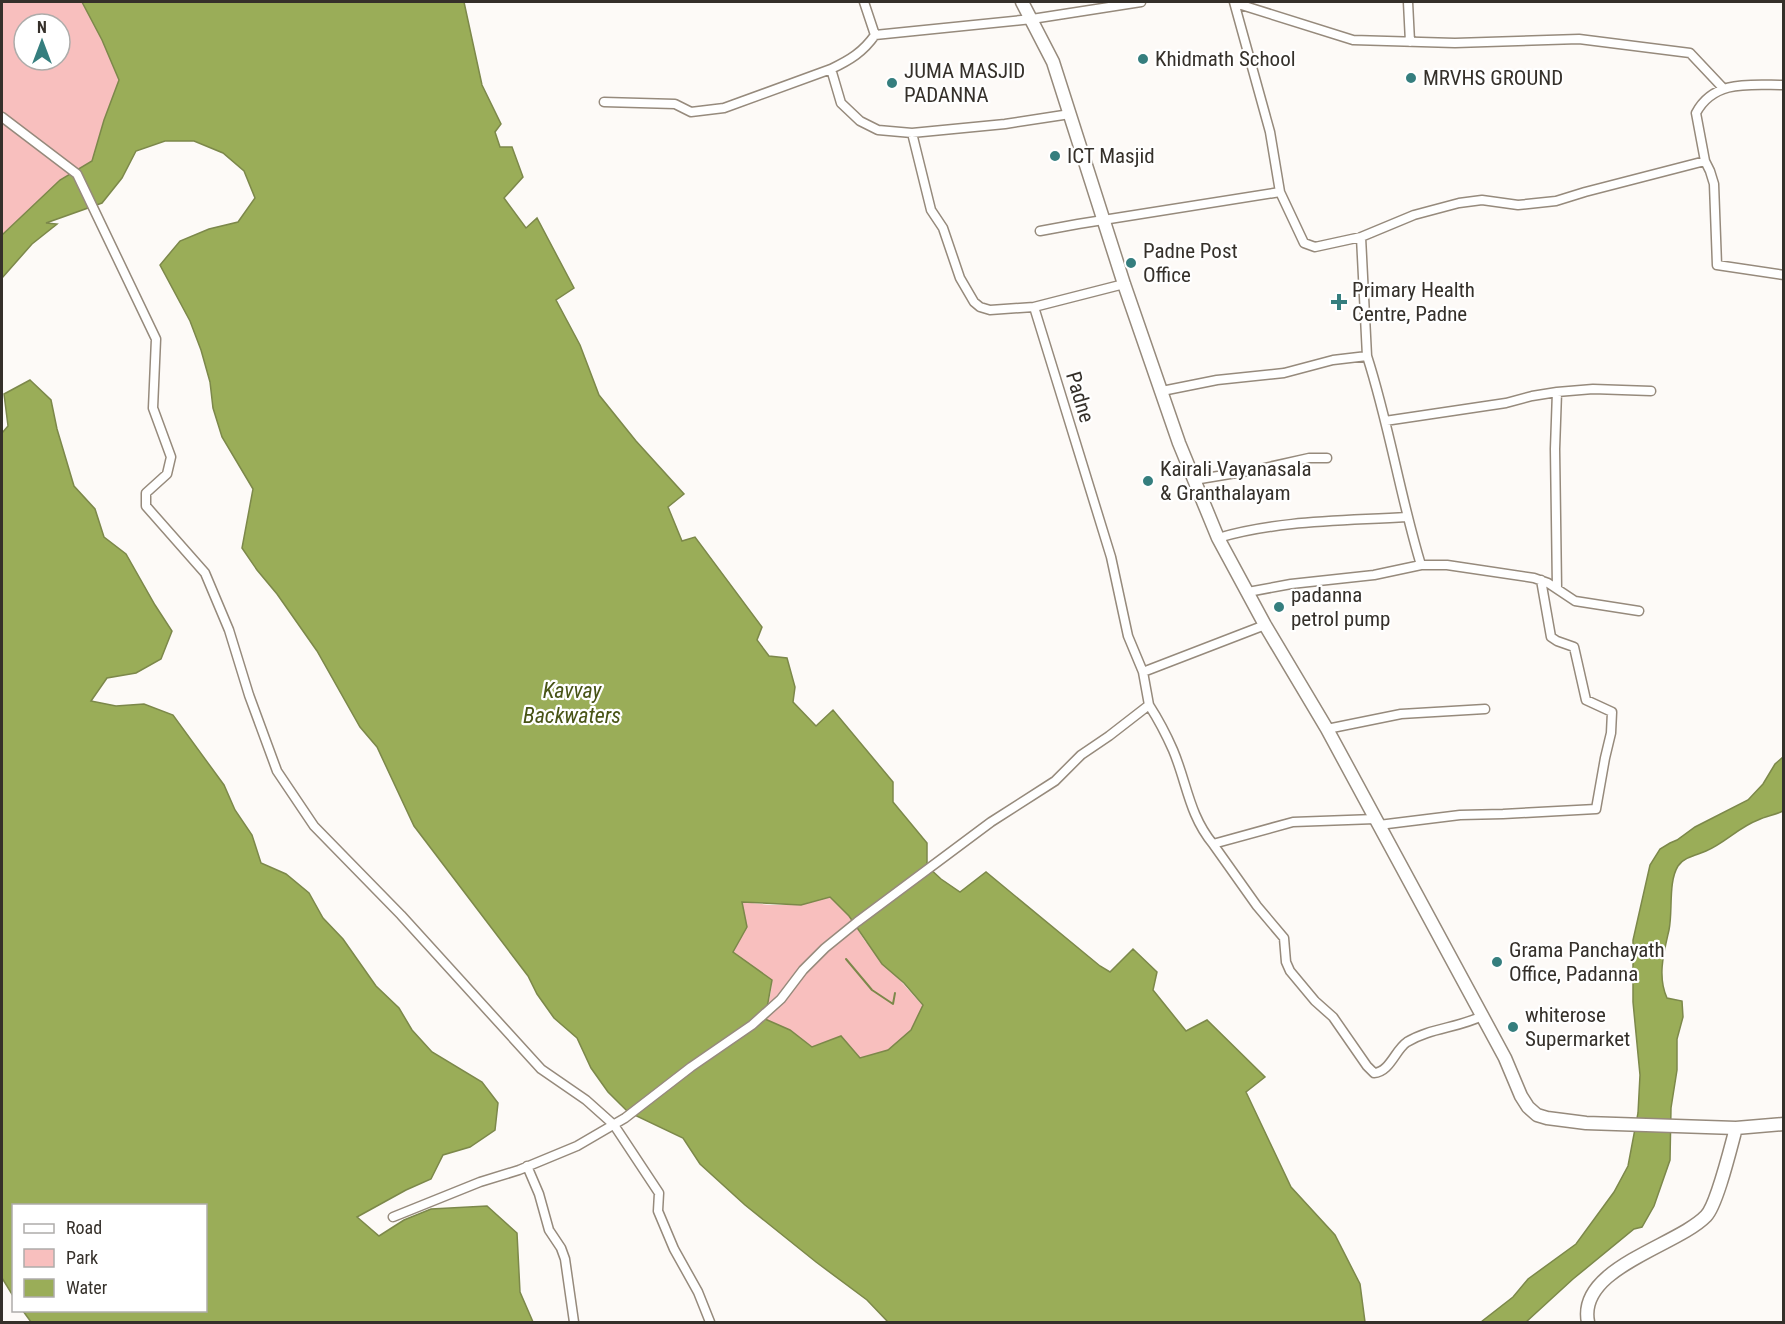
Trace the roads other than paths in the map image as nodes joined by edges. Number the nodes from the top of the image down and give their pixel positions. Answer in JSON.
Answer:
{"nodes":[{"id":1,"x":864,"y":2,"type":"edge"},
{"id":2,"x":1022,"y":2,"type":"edge"},
{"id":3,"x":1141,"y":2,"type":"edge"},
{"id":4,"x":1235,"y":2,"type":"edge"},
{"id":5,"x":1408,"y":2,"type":"edge"},
{"id":6,"x":1032,"y":19,"type":"junction"},
{"id":7,"x":875,"y":35,"type":"junction"},
{"id":8,"x":1410,"y":42,"type":"junction"},
{"id":9,"x":831,"y":69,"type":"junction"},
{"id":10,"x":1784,"y":85,"type":"edge"},
{"id":11,"x":1723,"y":88,"type":"junction"},
{"id":12,"x":604,"y":102,"type":"dead end"},
{"id":13,"x":1070,"y":114,"type":"junction"},
{"id":14,"x":2,"y":117,"type":"edge"},
{"id":15,"x":912,"y":133,"type":"junction"},
{"id":16,"x":1705,"y":161,"type":"junction"},
{"id":17,"x":1280,"y":192,"type":"junction"},
{"id":18,"x":1103,"y":220,"type":"junction"},
{"id":19,"x":1040,"y":231,"type":"dead end"},
{"id":20,"x":1361,"y":237,"type":"junction"},
{"id":21,"x":1784,"y":275,"type":"edge"},
{"id":22,"x":1124,"y":284,"type":"junction"},
{"id":23,"x":1034,"y":307,"type":"junction"},
{"id":24,"x":1367,"y":356,"type":"junction"},
{"id":25,"x":1162,"y":391,"type":"junction"},
{"id":26,"x":1652,"y":391,"type":"dead end"},
{"id":27,"x":1557,"y":392,"type":"junction"},
{"id":28,"x":1385,"y":421,"type":"junction"},
{"id":29,"x":1327,"y":458,"type":"dead end"},
{"id":30,"x":1194,"y":480,"type":"junction"},
{"id":31,"x":1406,"y":517,"type":"junction"},
{"id":32,"x":1218,"y":538,"type":"junction"},
{"id":33,"x":1421,"y":565,"type":"junction"},
{"id":34,"x":1541,"y":580,"type":"junction"},
{"id":35,"x":1557,"y":588,"type":"junction"},
{"id":36,"x":1248,"y":592,"type":"junction"},
{"id":37,"x":1638,"y":611,"type":"dead end"},
{"id":38,"x":1265,"y":625,"type":"junction"},
{"id":39,"x":1143,"y":672,"type":"junction"},
{"id":40,"x":1149,"y":705,"type":"junction"},
{"id":41,"x":1485,"y":709,"type":"dead end"},
{"id":42,"x":1327,"y":729,"type":"junction"},
{"id":43,"x":1377,"y":822,"type":"junction"},
{"id":44,"x":1213,"y":844,"type":"junction"},
{"id":45,"x":1482,"y":1016,"type":"junction"},
{"id":46,"x":1784,"y":1124,"type":"edge"},
{"id":47,"x":614,"y":1125,"type":"junction"},
{"id":48,"x":1736,"y":1128,"type":"junction"},
{"id":49,"x":527,"y":1166,"type":"junction"},
{"id":50,"x":393,"y":1217,"type":"dead end"},
{"id":51,"x":574,"y":1323,"type":"edge"},
{"id":52,"x":710,"y":1323,"type":"edge"},
{"id":53,"x":1588,"y":1323,"type":"edge"}],
"edges":[{"from":1,"to":7,"type":"street"},
{"from":2,"to":6,"type":"main road"},
{"from":3,"to":6,"type":"street"},
{"from":4,"to":8,"type":"street"},
{"from":4,"to":17,"type":"street"},
{"from":5,"to":8,"type":"street"},
{"from":6,"to":7,"type":"street"},
{"from":6,"to":13,"type":"main road"},
{"from":7,"to":9,"type":"street"},
{"from":8,"to":11,"type":"street"},
{"from":9,"to":12,"type":"street"},
{"from":9,"to":15,"type":"street"},
{"from":10,"to":11,"type":"street"},
{"from":11,"to":16,"type":"street"},
{"from":13,"to":15,"type":"street"},
{"from":13,"to":18,"type":"main road"},
{"from":14,"to":47,"type":"street"},
{"from":15,"to":23,"type":"street"},
{"from":16,"to":20,"type":"street"},
{"from":16,"to":21,"type":"street"},
{"from":17,"to":18,"type":"street"},
{"from":17,"to":20,"type":"street"},
{"from":18,"to":19,"type":"street"},
{"from":18,"to":22,"type":"main road"},
{"from":20,"to":24,"type":"street"},
{"from":22,"to":23,"type":"street"},
{"from":22,"to":25,"type":"main road"},
{"from":23,"to":39,"type":"street","name":"Padne"},
{"from":24,"to":25,"type":"street"},
{"from":24,"to":28,"type":"street"},
{"from":25,"to":30,"type":"main road"},
{"from":26,"to":27,"type":"street"},
{"from":27,"to":28,"type":"street"},
{"from":27,"to":35,"type":"street"},
{"from":28,"to":31,"type":"street"},
{"from":29,"to":30,"type":"street"},
{"from":30,"to":32,"type":"main road"},
{"from":31,"to":32,"type":"street"},
{"from":31,"to":33,"type":"street"},
{"from":32,"to":36,"type":"main road"},
{"from":33,"to":34,"type":"street"},
{"from":33,"to":36,"type":"street"},
{"from":34,"to":35,"type":"street"},
{"from":34,"to":43,"type":"street"},
{"from":35,"to":37,"type":"street"},
{"from":36,"to":38,"type":"main road"},
{"from":38,"to":39,"type":"street"},
{"from":38,"to":42,"type":"main road"},
{"from":39,"to":40,"type":"street","name":"Padne"},
{"from":40,"to":44,"type":"street","name":"Padne"},
{"from":40,"to":47,"type":"street"},
{"from":41,"to":42,"type":"street"},
{"from":42,"to":43,"type":"main road"},
{"from":43,"to":44,"type":"street"},
{"from":43,"to":45,"type":"main road"},
{"from":44,"to":45,"type":"street","name":"Padne"},
{"from":45,"to":48,"type":"main road"},
{"from":46,"to":48,"type":"main road"},
{"from":47,"to":49,"type":"street"},
{"from":47,"to":52,"type":"street"},
{"from":48,"to":53,"type":"main road"},
{"from":49,"to":50,"type":"street"},
{"from":49,"to":51,"type":"street"}]}
